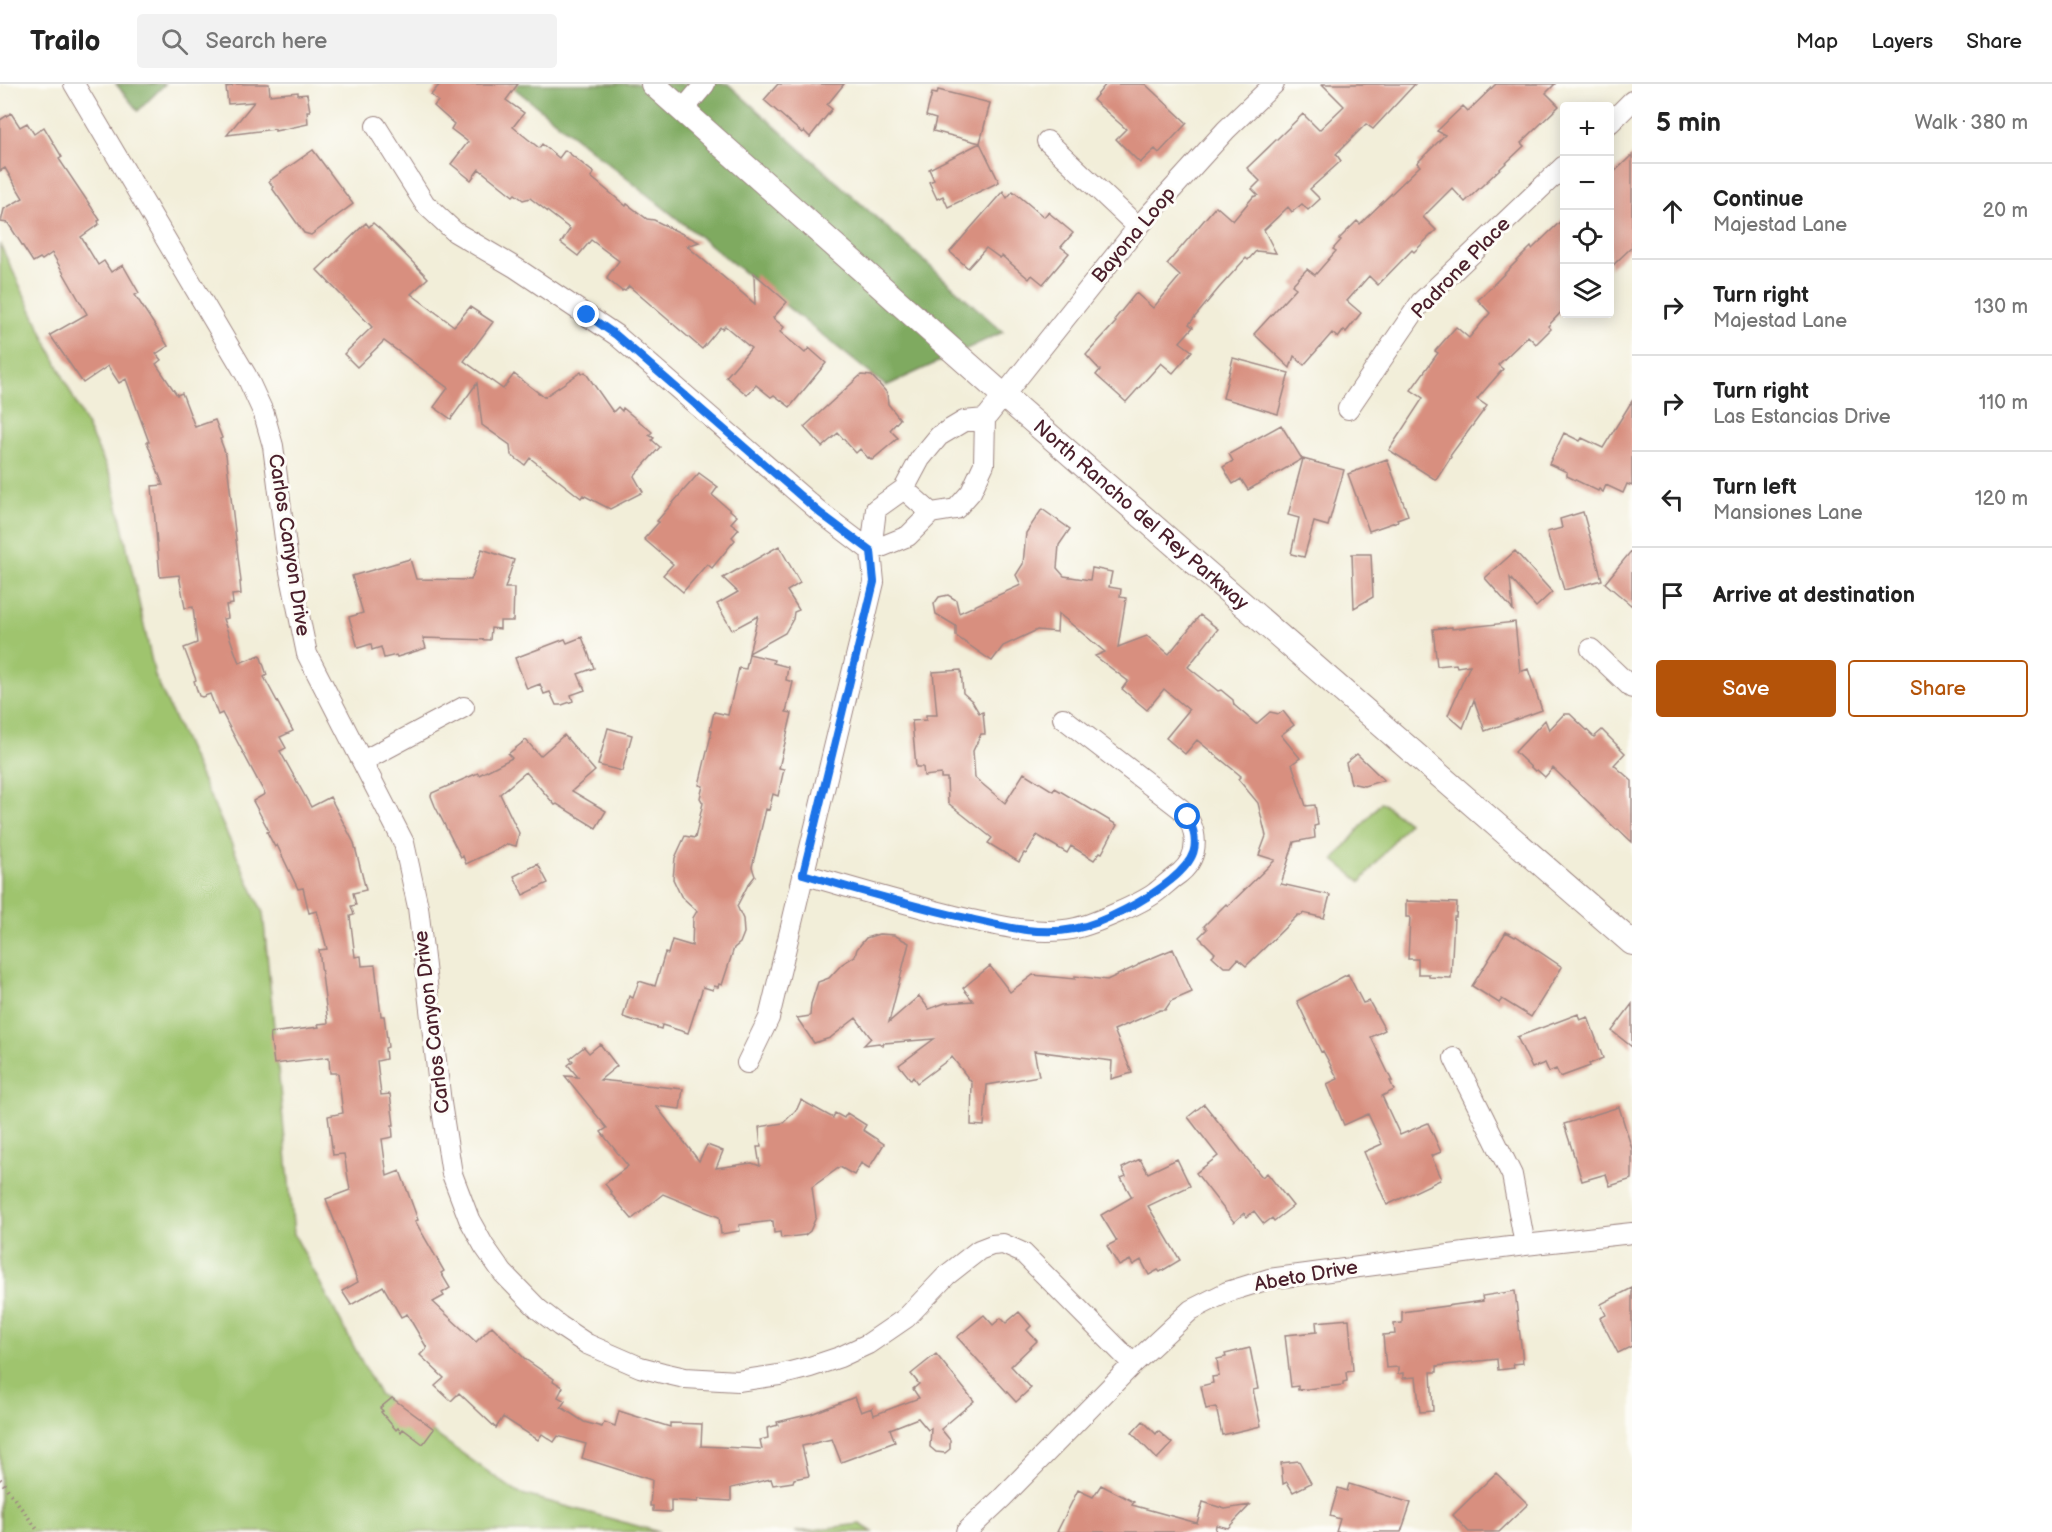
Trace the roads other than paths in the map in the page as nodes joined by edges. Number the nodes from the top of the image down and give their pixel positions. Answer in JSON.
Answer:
{"nodes":[{"id":1,"x":74,"y":84,"type":"edge"},
{"id":2,"x":653,"y":84,"type":"edge"},
{"id":3,"x":705,"y":84,"type":"edge"},
{"id":4,"x":1274,"y":84,"type":"edge"},
{"id":5,"x":1632,"y":101,"type":"edge"},
{"id":6,"x":682,"y":111,"type":"junction"},
{"id":7,"x":1614,"y":119,"type":"edge"},
{"id":8,"x":376,"y":126,"type":"dead end"},
{"id":9,"x":1047,"y":141,"type":"dead end"},
{"id":10,"x":1560,"y":170,"type":"edge"},
{"id":11,"x":1138,"y":227,"type":"junction"},
{"id":12,"x":1004,"y":396,"type":"junction"},
{"id":13,"x":1348,"y":409,"type":"dead end"},
{"id":14,"x":985,"y":419,"type":"junction"},
{"id":15,"x":904,"y":489,"type":"junction"},
{"id":16,"x":931,"y":513,"type":"junction"},
{"id":17,"x":871,"y":551,"type":"junction"},
{"id":18,"x":1591,"y":649,"type":"dead end"},
{"id":19,"x":1632,"y":688,"type":"edge"},
{"id":20,"x":464,"y":707,"type":"dead end"},
{"id":21,"x":1063,"y":718,"type":"dead end"},
{"id":22,"x":363,"y":761,"type":"junction"},
{"id":23,"x":803,"y":874,"type":"junction"},
{"id":24,"x":1632,"y":943,"type":"edge"},
{"id":25,"x":1454,"y":1058,"type":"dead end"},
{"id":26,"x":747,"y":1063,"type":"dead end"},
{"id":27,"x":1632,"y":1233,"type":"edge"},
{"id":28,"x":1525,"y":1245,"type":"junction"},
{"id":29,"x":1133,"y":1364,"type":"junction"},
{"id":30,"x":966,"y":1532,"type":"edge"}],
"edges":[{"from":1,"to":22,"type":"street","name":"Carlos Canyon Drive"},
{"from":2,"to":6,"type":"street","name":"North Rancho del Rey Parkway"},
{"from":3,"to":6,"type":"street"},
{"from":4,"to":11,"type":"street","name":"Bayona Loop"},
{"from":5,"to":7,"type":"street"},
{"from":6,"to":12,"type":"street","name":"North Rancho del Rey Parkway"},
{"from":8,"to":17,"type":"street"},
{"from":9,"to":11,"type":"street"},
{"from":10,"to":13,"type":"street","name":"Padrone Place"},
{"from":11,"to":12,"type":"street","name":"Bayona Loop"},
{"from":12,"to":14,"type":"street","name":"Bayona Loop"},
{"from":12,"to":24,"type":"street","name":"North Rancho del Rey Parkway"},
{"from":14,"to":15,"type":"street"},
{"from":14,"to":16,"type":"street"},
{"from":15,"to":16,"type":"street"},
{"from":15,"to":17,"type":"street"},
{"from":16,"to":17,"type":"street"},
{"from":17,"to":23,"type":"street"},
{"from":18,"to":19,"type":"street"},
{"from":20,"to":22,"type":"street"},
{"from":21,"to":23,"type":"street"},
{"from":22,"to":29,"type":"street","name":"Carlos Canyon Drive"},
{"from":23,"to":26,"type":"street"},
{"from":25,"to":28,"type":"street"},
{"from":27,"to":28,"type":"street","name":"Abeto Drive"},
{"from":28,"to":29,"type":"street","name":"Abeto Drive"},
{"from":29,"to":30,"type":"street","name":"Abeto Drive"}]}
